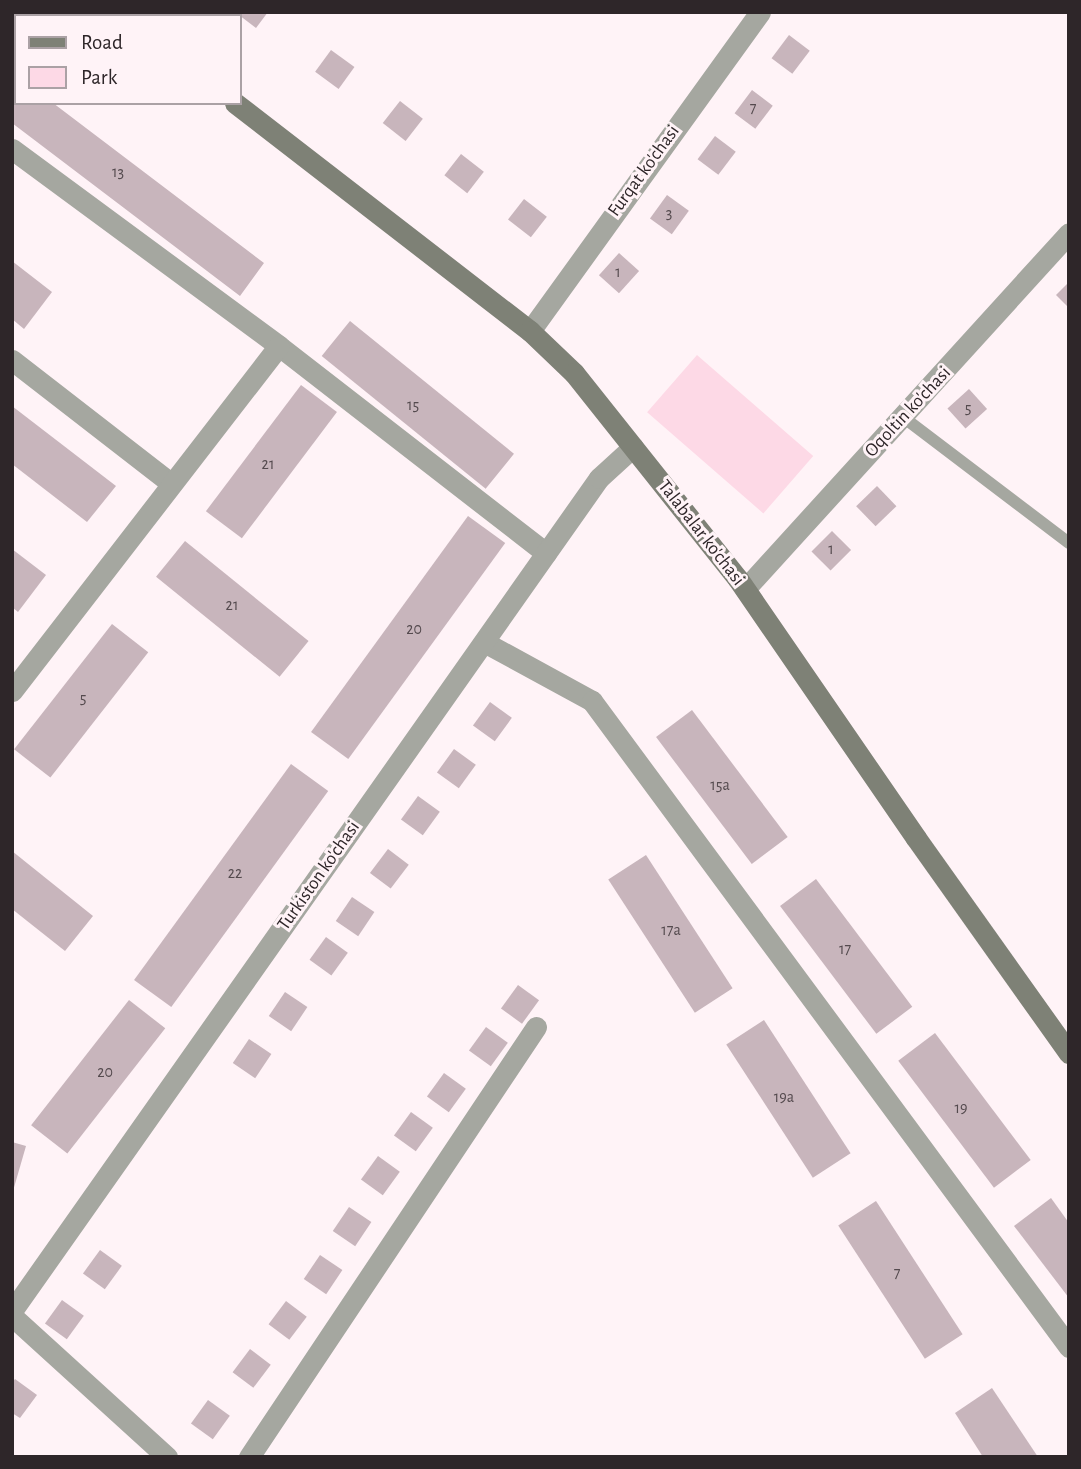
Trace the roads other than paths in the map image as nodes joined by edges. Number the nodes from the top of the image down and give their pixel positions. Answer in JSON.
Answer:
{"nodes":[{"id":1,"x":760,"y":12,"type":"edge"},
{"id":2,"x":238,"y":105,"type":"edge"},
{"id":3,"x":12,"y":149,"type":"edge"},
{"id":4,"x":1069,"y":233,"type":"edge"},
{"id":5,"x":530,"y":331,"type":"junction"},
{"id":6,"x":279,"y":346,"type":"junction"},
{"id":7,"x":12,"y":360,"type":"edge"},
{"id":8,"x":903,"y":417,"type":"junction"},
{"id":9,"x":633,"y":446,"type":"junction"},
{"id":10,"x":173,"y":484,"type":"junction"},
{"id":11,"x":1069,"y":543,"type":"edge"},
{"id":12,"x":546,"y":553,"type":"junction"},
{"id":13,"x":745,"y":589,"type":"junction"},
{"id":14,"x":484,"y":642,"type":"junction"},
{"id":15,"x":12,"y":691,"type":"edge"},
{"id":16,"x":536,"y":1027,"type":"dead end"},
{"id":17,"x":1069,"y":1054,"type":"edge"},
{"id":18,"x":12,"y":1313,"type":"edge"},
{"id":19,"x":1069,"y":1347,"type":"edge"},
{"id":20,"x":167,"y":1457,"type":"edge"},
{"id":21,"x":249,"y":1457,"type":"edge"}],
"edges":[{"from":1,"to":5,"type":"street","name":"Furqat ko'chasi"},
{"from":2,"to":5,"type":"street","name":"Talabalar ko'chasi"},
{"from":3,"to":6,"type":"street"},
{"from":4,"to":8,"type":"street","name":"Oqoltin ko'chasi"},
{"from":5,"to":9,"type":"street","name":"Talabalar ko'chasi"},
{"from":6,"to":10,"type":"street"},
{"from":6,"to":12,"type":"street"},
{"from":7,"to":10,"type":"street"},
{"from":8,"to":11,"type":"lane"},
{"from":8,"to":13,"type":"street","name":"Oqoltin ko'chasi"},
{"from":9,"to":12,"type":"street","name":"Turkiston ko'chasi"},
{"from":9,"to":13,"type":"street","name":"Talabalar ko'chasi"},
{"from":10,"to":15,"type":"street"},
{"from":12,"to":14,"type":"street","name":"Turkiston ko'chasi"},
{"from":13,"to":17,"type":"street","name":"Talabalar ko'chasi"},
{"from":14,"to":18,"type":"street","name":"Turkiston ko'chasi"},
{"from":14,"to":19,"type":"street"},
{"from":16,"to":21,"type":"street"},
{"from":18,"to":20,"type":"street"}]}
